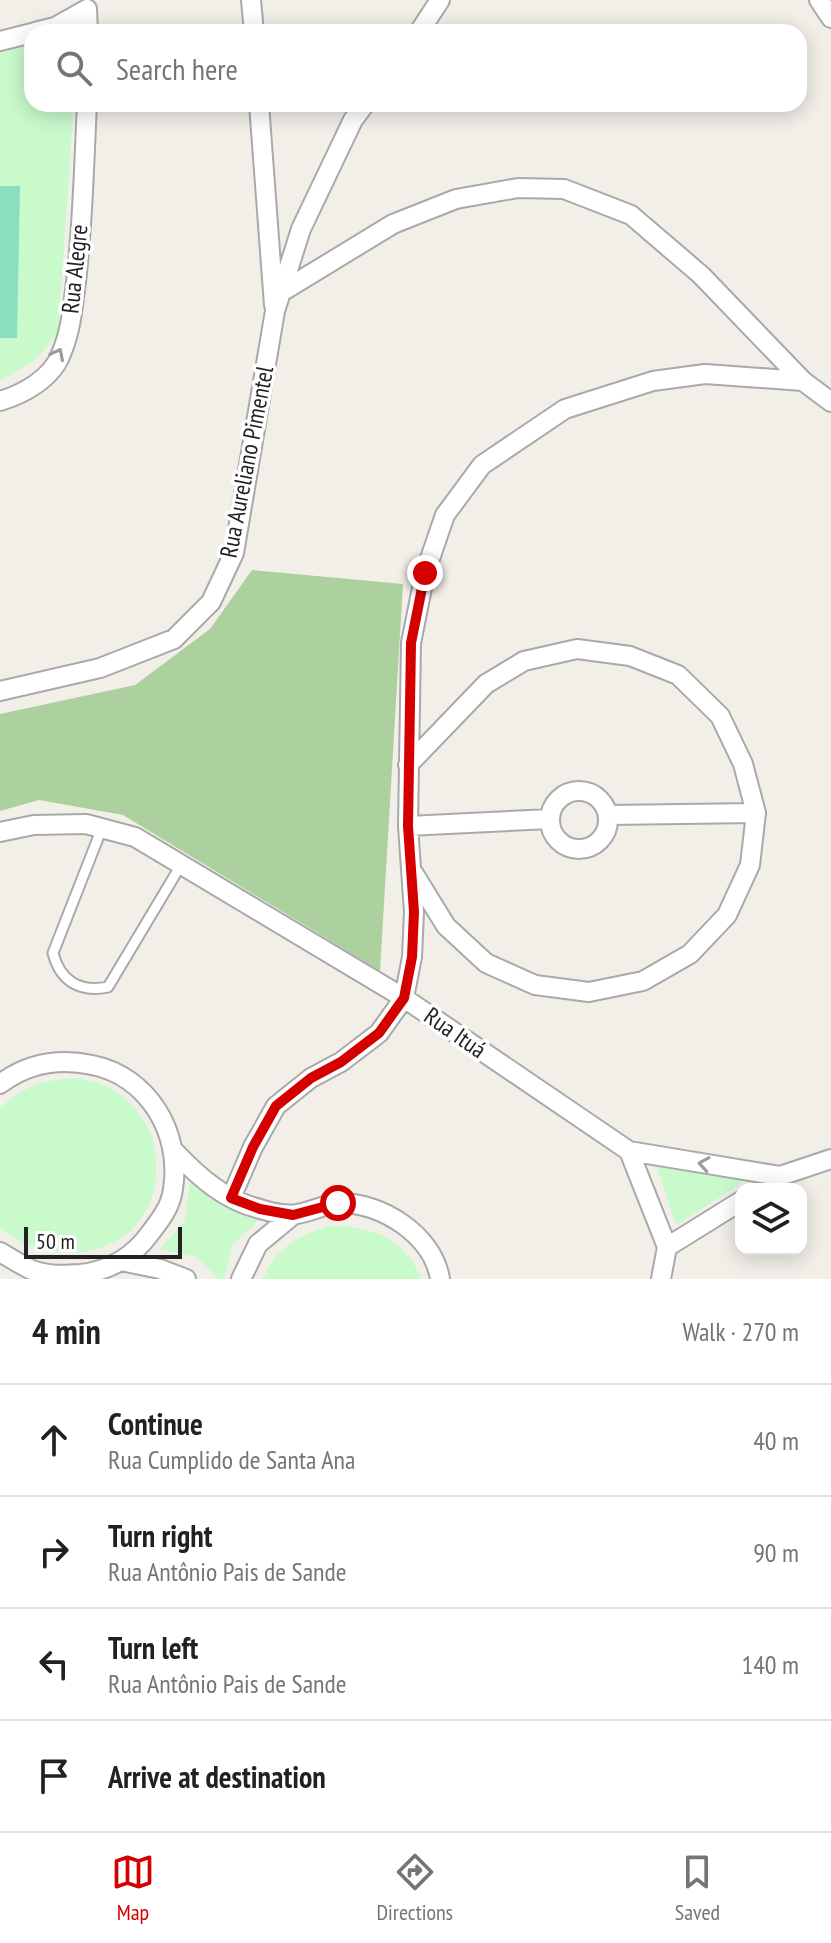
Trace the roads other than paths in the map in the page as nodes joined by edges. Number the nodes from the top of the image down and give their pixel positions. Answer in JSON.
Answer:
{"nodes":[{"id":1,"x":251,"y":0,"type":"edge"},
{"id":2,"x":440,"y":0,"type":"edge"},
{"id":3,"x":819,"y":0,"type":"edge"},
{"id":4,"x":88,"y":4,"type":"edge"},
{"id":5,"x":831,"y":18,"type":"edge"},
{"id":6,"x":59,"y":24,"type":"edge"},
{"id":7,"x":253,"y":24,"type":"edge"},
{"id":8,"x":424,"y":24,"type":"edge"},
{"id":9,"x":24,"y":35,"type":"edge"},
{"id":10,"x":0,"y":41,"type":"edge"},
{"id":11,"x":87,"y":112,"type":"edge"},
{"id":12,"x":260,"y":112,"type":"edge"},
{"id":13,"x":359,"y":112,"type":"edge"},
{"id":14,"x":283,"y":291,"type":"junction"},
{"id":15,"x":275,"y":311,"type":"junction"},
{"id":16,"x":803,"y":381,"type":"junction"},
{"id":17,"x":0,"y":401,"type":"edge"},
{"id":18,"x":831,"y":402,"type":"edge"},
{"id":19,"x":0,"y":691,"type":"edge"},
{"id":20,"x":408,"y":765,"type":"junction"},
{"id":21,"x":756,"y":813,"type":"junction"},
{"id":22,"x":608,"y":815,"type":"junction"},
{"id":23,"x":550,"y":819,"type":"junction"},
{"id":24,"x":408,"y":826,"type":"junction"},
{"id":25,"x":102,"y":828,"type":"junction"},
{"id":26,"x":0,"y":832,"type":"edge"},
{"id":27,"x":181,"y":865,"type":"junction"},
{"id":28,"x":411,"y":870,"type":"junction"},
{"id":29,"x":404,"y":998,"type":"junction"},
{"id":30,"x":0,"y":1084,"type":"edge"},
{"id":31,"x":174,"y":1151,"type":"junction"},
{"id":32,"x":629,"y":1151,"type":"junction"},
{"id":33,"x":831,"y":1159,"type":"edge"},
{"id":34,"x":780,"y":1176,"type":"junction"},
{"id":35,"x":769,"y":1183,"type":"edge"},
{"id":36,"x":231,"y":1198,"type":"junction"},
{"id":37,"x":735,"y":1205,"type":"edge"},
{"id":38,"x":293,"y":1215,"type":"junction"},
{"id":39,"x":667,"y":1247,"type":"junction"},
{"id":40,"x":0,"y":1252,"type":"edge"},
{"id":41,"x":121,"y":1261,"type":"junction"},
{"id":42,"x":186,"y":1279,"type":"edge"},
{"id":43,"x":241,"y":1279,"type":"edge"},
{"id":44,"x":440,"y":1279,"type":"edge"},
{"id":45,"x":661,"y":1279,"type":"edge"}],
"edges":[{"from":1,"to":7,"type":"street"},
{"from":2,"to":8,"type":"street"},
{"from":3,"to":5,"type":"street"},
{"from":4,"to":6,"type":"street"},
{"from":9,"to":10,"type":"street"},
{"from":17,"to":11,"type":"street","name":"Rua Alegre","one_way":true},
{"from":12,"to":15,"type":"street"},
{"from":13,"to":14,"type":"street","name":"Rua Aureliano Pimentel"},
{"from":14,"to":15,"type":"street","name":"Rua Aureliano Pimentel"},
{"from":14,"to":16,"type":"street"},
{"from":15,"to":19,"type":"street","name":"Rua Aureliano Pimentel"},
{"from":16,"to":18,"type":"street"},
{"from":16,"to":20,"type":"street"},
{"from":20,"to":21,"type":"street"},
{"from":20,"to":24,"type":"street"},
{"from":21,"to":22,"type":"street"},
{"from":21,"to":28,"type":"street"},
{"from":22,"to":23,"type":"street"},
{"from":22,"to":23,"type":"street"},
{"from":23,"to":24,"type":"street"},
{"from":24,"to":28,"type":"street"},
{"from":25,"to":26,"type":"street","name":"Rua Ituá"},
{"from":25,"to":27,"type":"street","name":"Rua Ituá"},
{"from":25,"to":27,"type":"lane"},
{"from":27,"to":29,"type":"street","name":"Rua Ituá"},
{"from":28,"to":29,"type":"street"},
{"from":29,"to":32,"type":"street","name":"Rua Ituá"},
{"from":29,"to":36,"type":"street"},
{"from":30,"to":31,"type":"street"},
{"from":31,"to":36,"type":"street"},
{"from":31,"to":41,"type":"street"},
{"from":34,"to":32,"type":"street","name":"Rua Ituá","one_way":true},
{"from":32,"to":39,"type":"street"},
{"from":33,"to":34,"type":"street","name":"Rua Ituá"},
{"from":34,"to":35,"type":"street"},
{"from":36,"to":38,"type":"street"},
{"from":37,"to":39,"type":"street"},
{"from":38,"to":43,"type":"street"},
{"from":38,"to":44,"type":"street"},
{"from":39,"to":45,"type":"street"},
{"from":40,"to":41,"type":"street"},
{"from":41,"to":42,"type":"street"}]}
